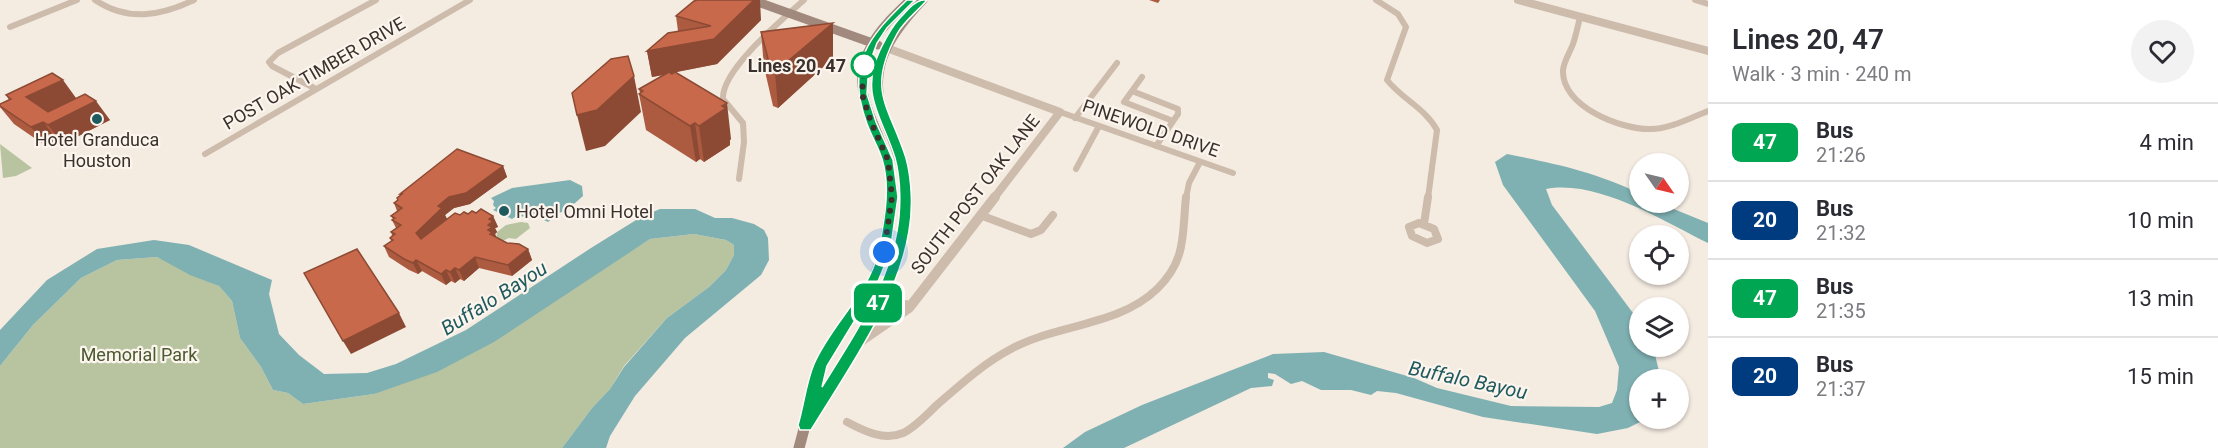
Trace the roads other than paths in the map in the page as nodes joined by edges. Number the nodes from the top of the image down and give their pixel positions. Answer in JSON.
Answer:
{"nodes":[{"id":1,"x":77,"y":0,"type":"edge"},
{"id":2,"x":95,"y":0,"type":"edge"},
{"id":3,"x":194,"y":0,"type":"edge"},
{"id":4,"x":376,"y":0,"type":"edge"},
{"id":5,"x":470,"y":0,"type":"edge"},
{"id":6,"x":752,"y":0,"type":"edge"},
{"id":7,"x":804,"y":0,"type":"edge"},
{"id":8,"x":910,"y":0,"type":"edge"},
{"id":9,"x":922,"y":0,"type":"edge"},
{"id":10,"x":1376,"y":0,"type":"edge"},
{"id":11,"x":1518,"y":0,"type":"edge"},
{"id":12,"x":1695,"y":0,"type":"edge"},
{"id":13,"x":1708,"y":4,"type":"edge"},
{"id":14,"x":789,"y":13,"type":"junction"},
{"id":15,"x":1580,"y":17,"type":"junction"},
{"id":16,"x":887,"y":23,"type":"junction"},
{"id":17,"x":10,"y":27,"type":"dead end"},
{"id":18,"x":859,"y":38,"type":"junction"},
{"id":19,"x":872,"y":43,"type":"junction"},
{"id":20,"x":884,"y":47,"type":"junction"},
{"id":21,"x":1708,"y":51,"type":"edge"},
{"id":22,"x":1117,"y":63,"type":"dead end"},
{"id":23,"x":1142,"y":77,"type":"dead end"},
{"id":24,"x":316,"y":89,"type":"junction"},
{"id":25,"x":1132,"y":91,"type":"junction"},
{"id":26,"x":1708,"y":111,"type":"edge"},
{"id":27,"x":1060,"y":112,"type":"junction"},
{"id":28,"x":1075,"y":118,"type":"junction"},
{"id":29,"x":1173,"y":121,"type":"junction"},
{"id":30,"x":1099,"y":126,"type":"junction"},
{"id":31,"x":889,"y":132,"type":"junction"},
{"id":32,"x":876,"y":134,"type":"junction"},
{"id":33,"x":1156,"y":146,"type":"junction"},
{"id":34,"x":205,"y":154,"type":"dead end"},
{"id":35,"x":1200,"y":162,"type":"junction"},
{"id":36,"x":1076,"y":169,"type":"dead end"},
{"id":37,"x":1233,"y":173,"type":"dead end"},
{"id":38,"x":739,"y":179,"type":"dead end"},
{"id":39,"x":892,"y":197,"type":"junction"},
{"id":40,"x":905,"y":197,"type":"junction"},
{"id":41,"x":980,"y":215,"type":"junction"},
{"id":42,"x":1053,"y":215,"type":"dead end"},
{"id":43,"x":1424,"y":224,"type":"dead end"},
{"id":44,"x":876,"y":272,"type":"junction"},
{"id":45,"x":890,"y":276,"type":"junction"},
{"id":46,"x":915,"y":298,"type":"junction"},
{"id":47,"x":880,"y":299,"type":"junction"},
{"id":48,"x":853,"y":349,"type":"junction"},
{"id":49,"x":847,"y":422,"type":"dead end"},
{"id":50,"x":806,"y":425,"type":"junction"},
{"id":51,"x":799,"y":448,"type":"edge"}],
"edges":[{"from":1,"to":17,"type":"street"},
{"from":2,"to":3,"type":"street"},
{"from":4,"to":24,"type":"street"},
{"from":5,"to":24,"type":"street","name":"POST OAK TIMBER DRIVE"},
{"from":6,"to":14,"type":"main road","name":"SOUTH POST OAK LANE"},
{"from":7,"to":14,"type":"street"},
{"from":8,"to":16,"type":"main road"},
{"from":9,"to":20,"type":"main road"},
{"from":10,"to":43,"type":"street"},
{"from":11,"to":15,"type":"street"},
{"from":12,"to":13,"type":"street"},
{"from":14,"to":18,"type":"main road","name":"SOUTH POST OAK LANE"},
{"from":14,"to":38,"type":"street"},
{"from":15,"to":21,"type":"street"},
{"from":15,"to":26,"type":"street"},
{"from":16,"to":18,"type":"main road"},
{"from":16,"to":19,"type":"main road"},
{"from":18,"to":19,"type":"main road","name":"SOUTH POST OAK LANE"},
{"from":19,"to":20,"type":"main road","name":"SOUTH POST OAK LANE"},
{"from":19,"to":32,"type":"main road"},
{"from":20,"to":27,"type":"street","name":"SOUTH POST OAK LANE"},
{"from":20,"to":31,"type":"main road"},
{"from":22,"to":28,"type":"street"},
{"from":23,"to":25,"type":"street"},
{"from":24,"to":34,"type":"street","name":"POST OAK TIMBER DRIVE"},
{"from":25,"to":29,"type":"street"},
{"from":25,"to":29,"type":"street"},
{"from":27,"to":28,"type":"street","name":"PINEWOLD DRIVE"},
{"from":27,"to":41,"type":"street","name":"SOUTH POST OAK LANE"},
{"from":28,"to":30,"type":"street","name":"PINEWOLD DRIVE"},
{"from":29,"to":33,"type":"street"},
{"from":30,"to":33,"type":"street","name":"PINEWOLD DRIVE"},
{"from":30,"to":36,"type":"street"},
{"from":31,"to":32,"type":"main road"},
{"from":31,"to":40,"type":"main road"},
{"from":32,"to":39,"type":"main road"},
{"from":33,"to":35,"type":"street","name":"PINEWOLD DRIVE"},
{"from":35,"to":37,"type":"street","name":"PINEWOLD DRIVE"},
{"from":35,"to":49,"type":"street"},
{"from":39,"to":40,"type":"main road"},
{"from":39,"to":44,"type":"main road"},
{"from":40,"to":45,"type":"main road"},
{"from":41,"to":42,"type":"street"},
{"from":41,"to":46,"type":"street","name":"SOUTH POST OAK LANE"},
{"from":44,"to":45,"type":"main road"},
{"from":44,"to":50,"type":"main road"},
{"from":45,"to":47,"type":"main road"},
{"from":46,"to":47,"type":"street","name":"SOUTH POST OAK LANE"},
{"from":46,"to":48,"type":"street","name":"SOUTH POST OAK LANE"},
{"from":47,"to":48,"type":"main road"},
{"from":48,"to":50,"type":"main road"},
{"from":50,"to":51,"type":"main road"}]}
